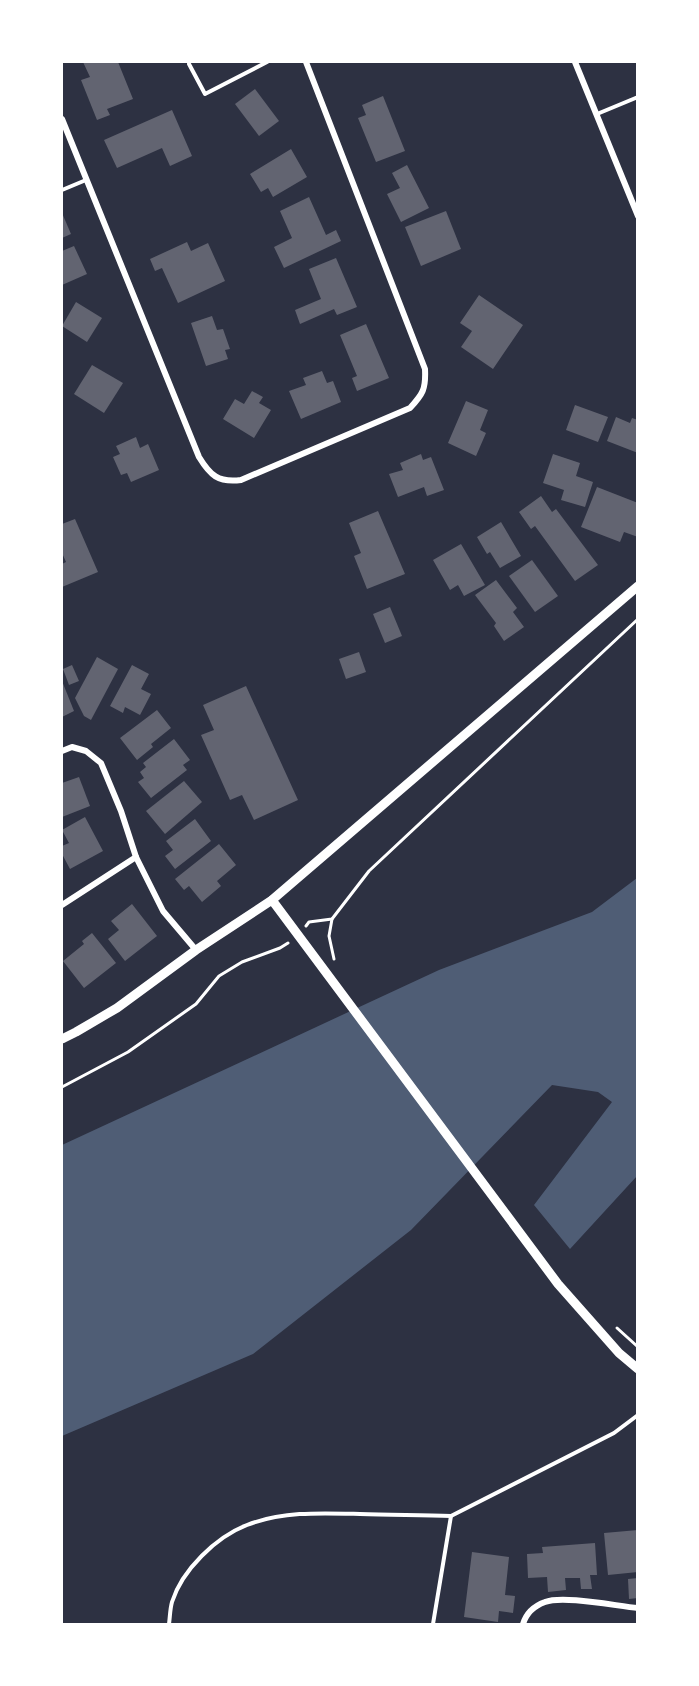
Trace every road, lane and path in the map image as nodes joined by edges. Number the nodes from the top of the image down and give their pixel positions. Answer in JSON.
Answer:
{"nodes":[{"id":1,"x":267,"y":62,"type":"edge"},
{"id":2,"x":306,"y":62,"type":"edge"},
{"id":3,"x":575,"y":62,"type":"edge"},
{"id":4,"x":189,"y":64,"type":"dead end"},
{"id":5,"x":638,"y":97,"type":"edge"},
{"id":6,"x":596,"y":114,"type":"junction"},
{"id":7,"x":62,"y":119,"type":"edge"},
{"id":8,"x":86,"y":180,"type":"junction"},
{"id":9,"x":62,"y":190,"type":"edge"},
{"id":10,"x":638,"y":216,"type":"edge"},
{"id":11,"x":638,"y":586,"type":"edge"},
{"id":12,"x":638,"y":619,"type":"edge"},
{"id":13,"x":62,"y":750,"type":"edge"},
{"id":14,"x":136,"y":857,"type":"junction"},
{"id":15,"x":272,"y":900,"type":"junction"},
{"id":16,"x":62,"y":905,"type":"edge"},
{"id":17,"x":298,"y":935,"type":"junction"},
{"id":18,"x":196,"y":950,"type":"junction"},
{"id":19,"x":62,"y":1039,"type":"edge"},
{"id":20,"x":62,"y":1087,"type":"edge"},
{"id":21,"x":638,"y":1369,"type":"edge"},
{"id":22,"x":638,"y":1415,"type":"edge"},
{"id":23,"x":451,"y":1516,"type":"junction"},
{"id":24,"x":638,"y":1608,"type":"edge"},
{"id":25,"x":169,"y":1624,"type":"edge"},
{"id":26,"x":433,"y":1624,"type":"edge"},
{"id":27,"x":523,"y":1624,"type":"edge"}],
"edges":[{"from":1,"to":4,"type":"lane"},
{"from":2,"to":8,"type":"street"},
{"from":3,"to":6,"type":"street"},
{"from":5,"to":6,"type":"lane"},
{"from":6,"to":10,"type":"street"},
{"from":7,"to":8,"type":"street"},
{"from":8,"to":9,"type":"lane"},
{"from":11,"to":15,"type":"street"},
{"from":12,"to":17,"type":"path"},
{"from":13,"to":14,"type":"street"},
{"from":14,"to":16,"type":"street"},
{"from":14,"to":18,"type":"street"},
{"from":15,"to":17,"type":"street"},
{"from":15,"to":18,"type":"street"},
{"from":17,"to":20,"type":"path"},
{"from":17,"to":21,"type":"street"},
{"from":18,"to":19,"type":"street"},
{"from":22,"to":23,"type":"lane"},
{"from":23,"to":25,"type":"lane"},
{"from":23,"to":26,"type":"lane"},
{"from":24,"to":27,"type":"street"}]}
